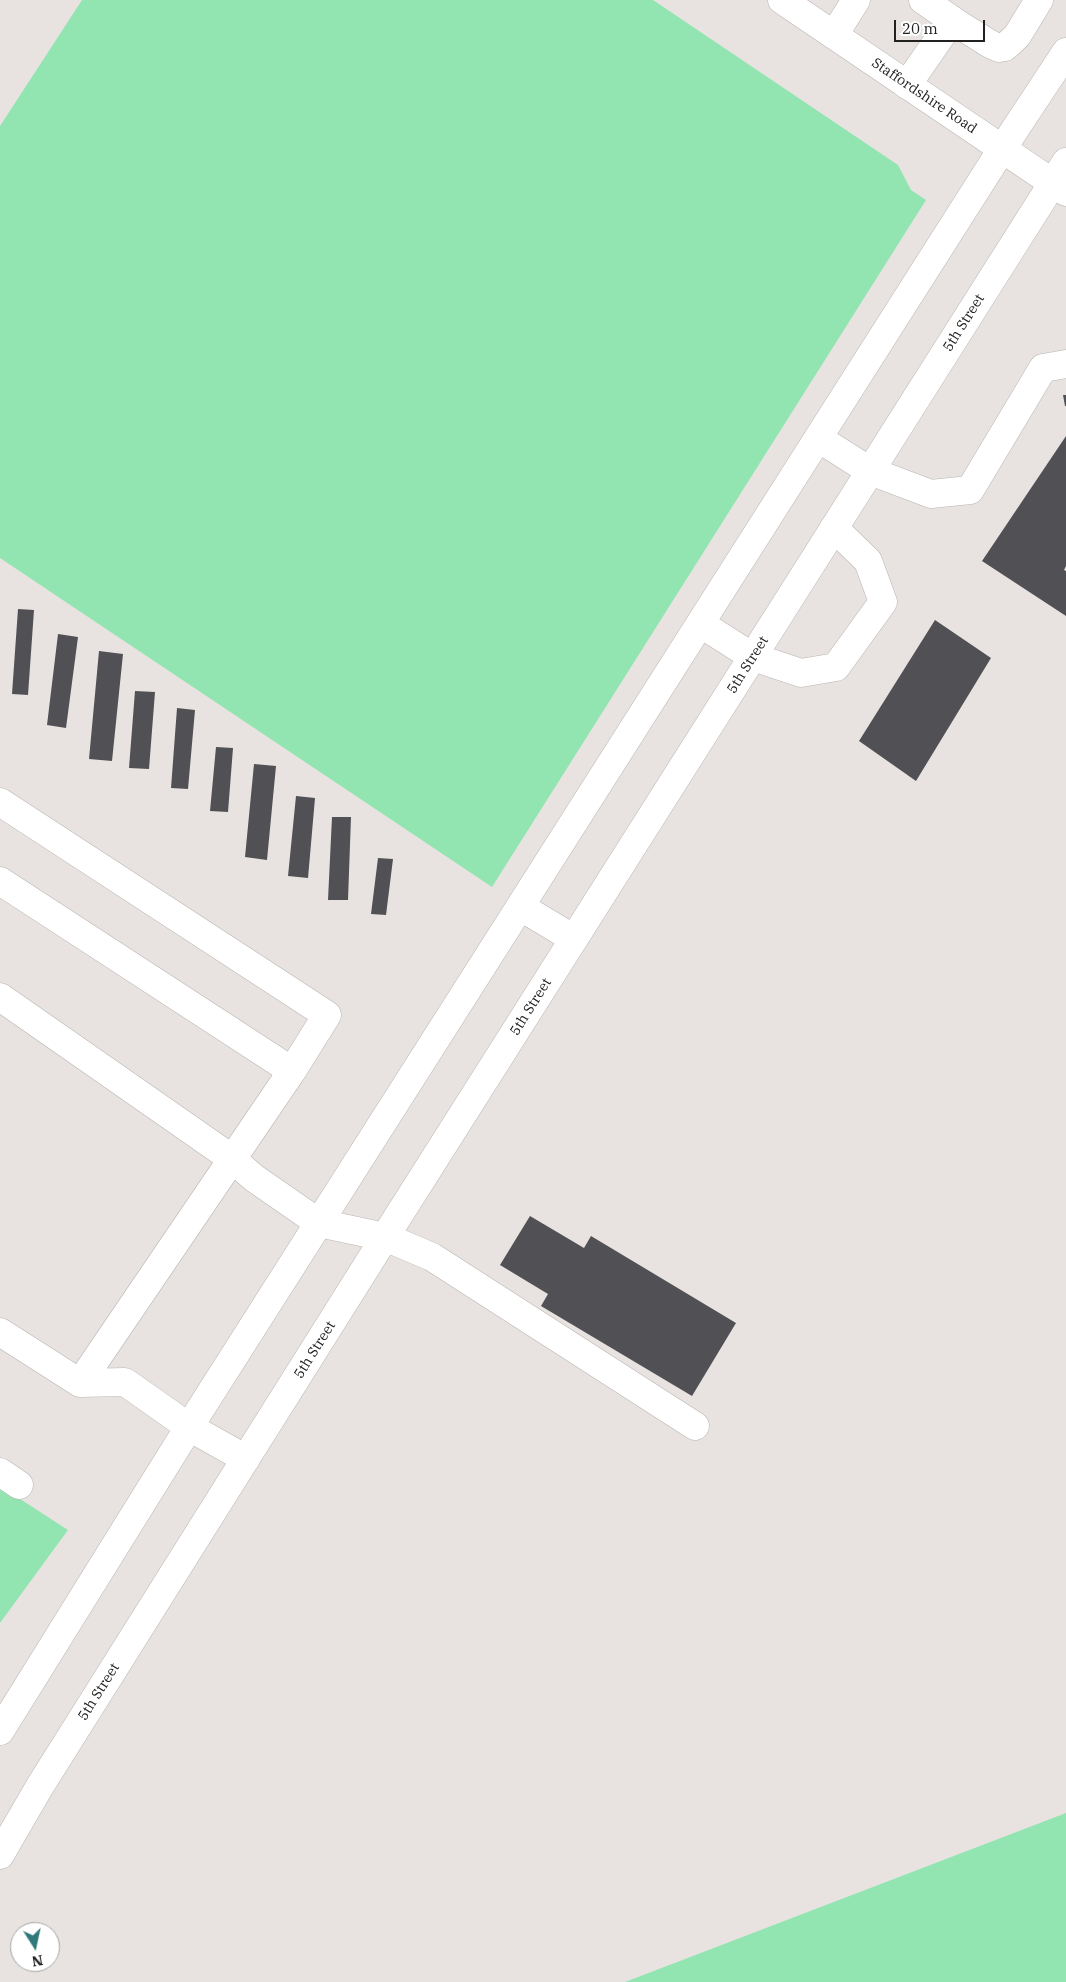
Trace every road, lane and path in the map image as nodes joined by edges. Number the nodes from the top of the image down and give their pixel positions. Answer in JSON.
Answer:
{"nodes":[{"id":1,"x":782,"y":0,"type":"edge"},
{"id":2,"x":856,"y":0,"type":"edge"},
{"id":3,"x":923,"y":0,"type":"edge"},
{"id":4,"x":1039,"y":0,"type":"edge"},
{"id":5,"x":958,"y":24,"type":"junction"},
{"id":6,"x":834,"y":35,"type":"junction"},
{"id":7,"x":1066,"y":52,"type":"edge"},
{"id":8,"x":907,"y":85,"type":"junction"},
{"id":9,"x":1002,"y":149,"type":"junction"},
{"id":10,"x":1061,"y":179,"type":"edge"},
{"id":11,"x":1066,"y":364,"type":"edge"},
{"id":12,"x":818,"y":438,"type":"junction"},
{"id":13,"x":870,"y":471,"type":"junction"},
{"id":14,"x":834,"y":528,"type":"junction"},
{"id":15,"x":701,"y":624,"type":"junction"},
{"id":16,"x":753,"y":657,"type":"junction"},
{"id":17,"x":0,"y":802,"type":"edge"},
{"id":18,"x":0,"y":881,"type":"edge"},
{"id":19,"x":521,"y":907,"type":"junction"},
{"id":20,"x":574,"y":939,"type":"junction"},
{"id":21,"x":0,"y":996,"type":"edge"},
{"id":22,"x":292,"y":1071,"type":"junction"},
{"id":23,"x":231,"y":1158,"type":"junction"},
{"id":24,"x":319,"y":1223,"type":"junction"},
{"id":25,"x":386,"y":1237,"type":"junction"},
{"id":26,"x":0,"y":1332,"type":"edge"},
{"id":27,"x":80,"y":1383,"type":"junction"},
{"id":28,"x":695,"y":1426,"type":"dead end"},
{"id":29,"x":189,"y":1427,"type":"junction"},
{"id":30,"x":246,"y":1459,"type":"junction"},
{"id":31,"x":0,"y":1731,"type":"edge"},
{"id":32,"x":0,"y":1855,"type":"edge"}],
"edges":[{"from":1,"to":6,"type":"main road","name":"Staffordshire Road"},
{"from":2,"to":6,"type":"main road"},
{"from":3,"to":5,"type":"main road"},
{"from":4,"to":5,"type":"main road"},
{"from":5,"to":8,"type":"main road"},
{"from":6,"to":8,"type":"main road","name":"Staffordshire Road"},
{"from":7,"to":9,"type":"main road"},
{"from":8,"to":9,"type":"main road","name":"Staffordshire Road"},
{"from":9,"to":10,"type":"main road","name":"Staffordshire Road"},
{"from":9,"to":12,"type":"main road"},
{"from":10,"to":13,"type":"main road","name":"5th Street"},
{"from":11,"to":13,"type":"main road"},
{"from":12,"to":13,"type":"main road"},
{"from":12,"to":15,"type":"main road"},
{"from":13,"to":14,"type":"main road","name":"5th Street"},
{"from":14,"to":16,"type":"main road","name":"5th Street"},
{"from":14,"to":16,"type":"main road"},
{"from":15,"to":16,"type":"main road"},
{"from":15,"to":19,"type":"main road"},
{"from":16,"to":20,"type":"main road","name":"5th Street"},
{"from":17,"to":22,"type":"main road"},
{"from":18,"to":22,"type":"main road"},
{"from":19,"to":20,"type":"main road"},
{"from":19,"to":24,"type":"main road"},
{"from":20,"to":25,"type":"main road","name":"5th Street"},
{"from":21,"to":23,"type":"main road"},
{"from":22,"to":23,"type":"main road"},
{"from":23,"to":24,"type":"main road"},
{"from":23,"to":27,"type":"main road"},
{"from":24,"to":25,"type":"main road"},
{"from":24,"to":29,"type":"main road"},
{"from":25,"to":28,"type":"main road"},
{"from":25,"to":30,"type":"main road","name":"5th Street"},
{"from":26,"to":27,"type":"main road"},
{"from":27,"to":29,"type":"main road"},
{"from":29,"to":30,"type":"main road"},
{"from":29,"to":31,"type":"main road"},
{"from":30,"to":32,"type":"main road","name":"5th Street"}]}
